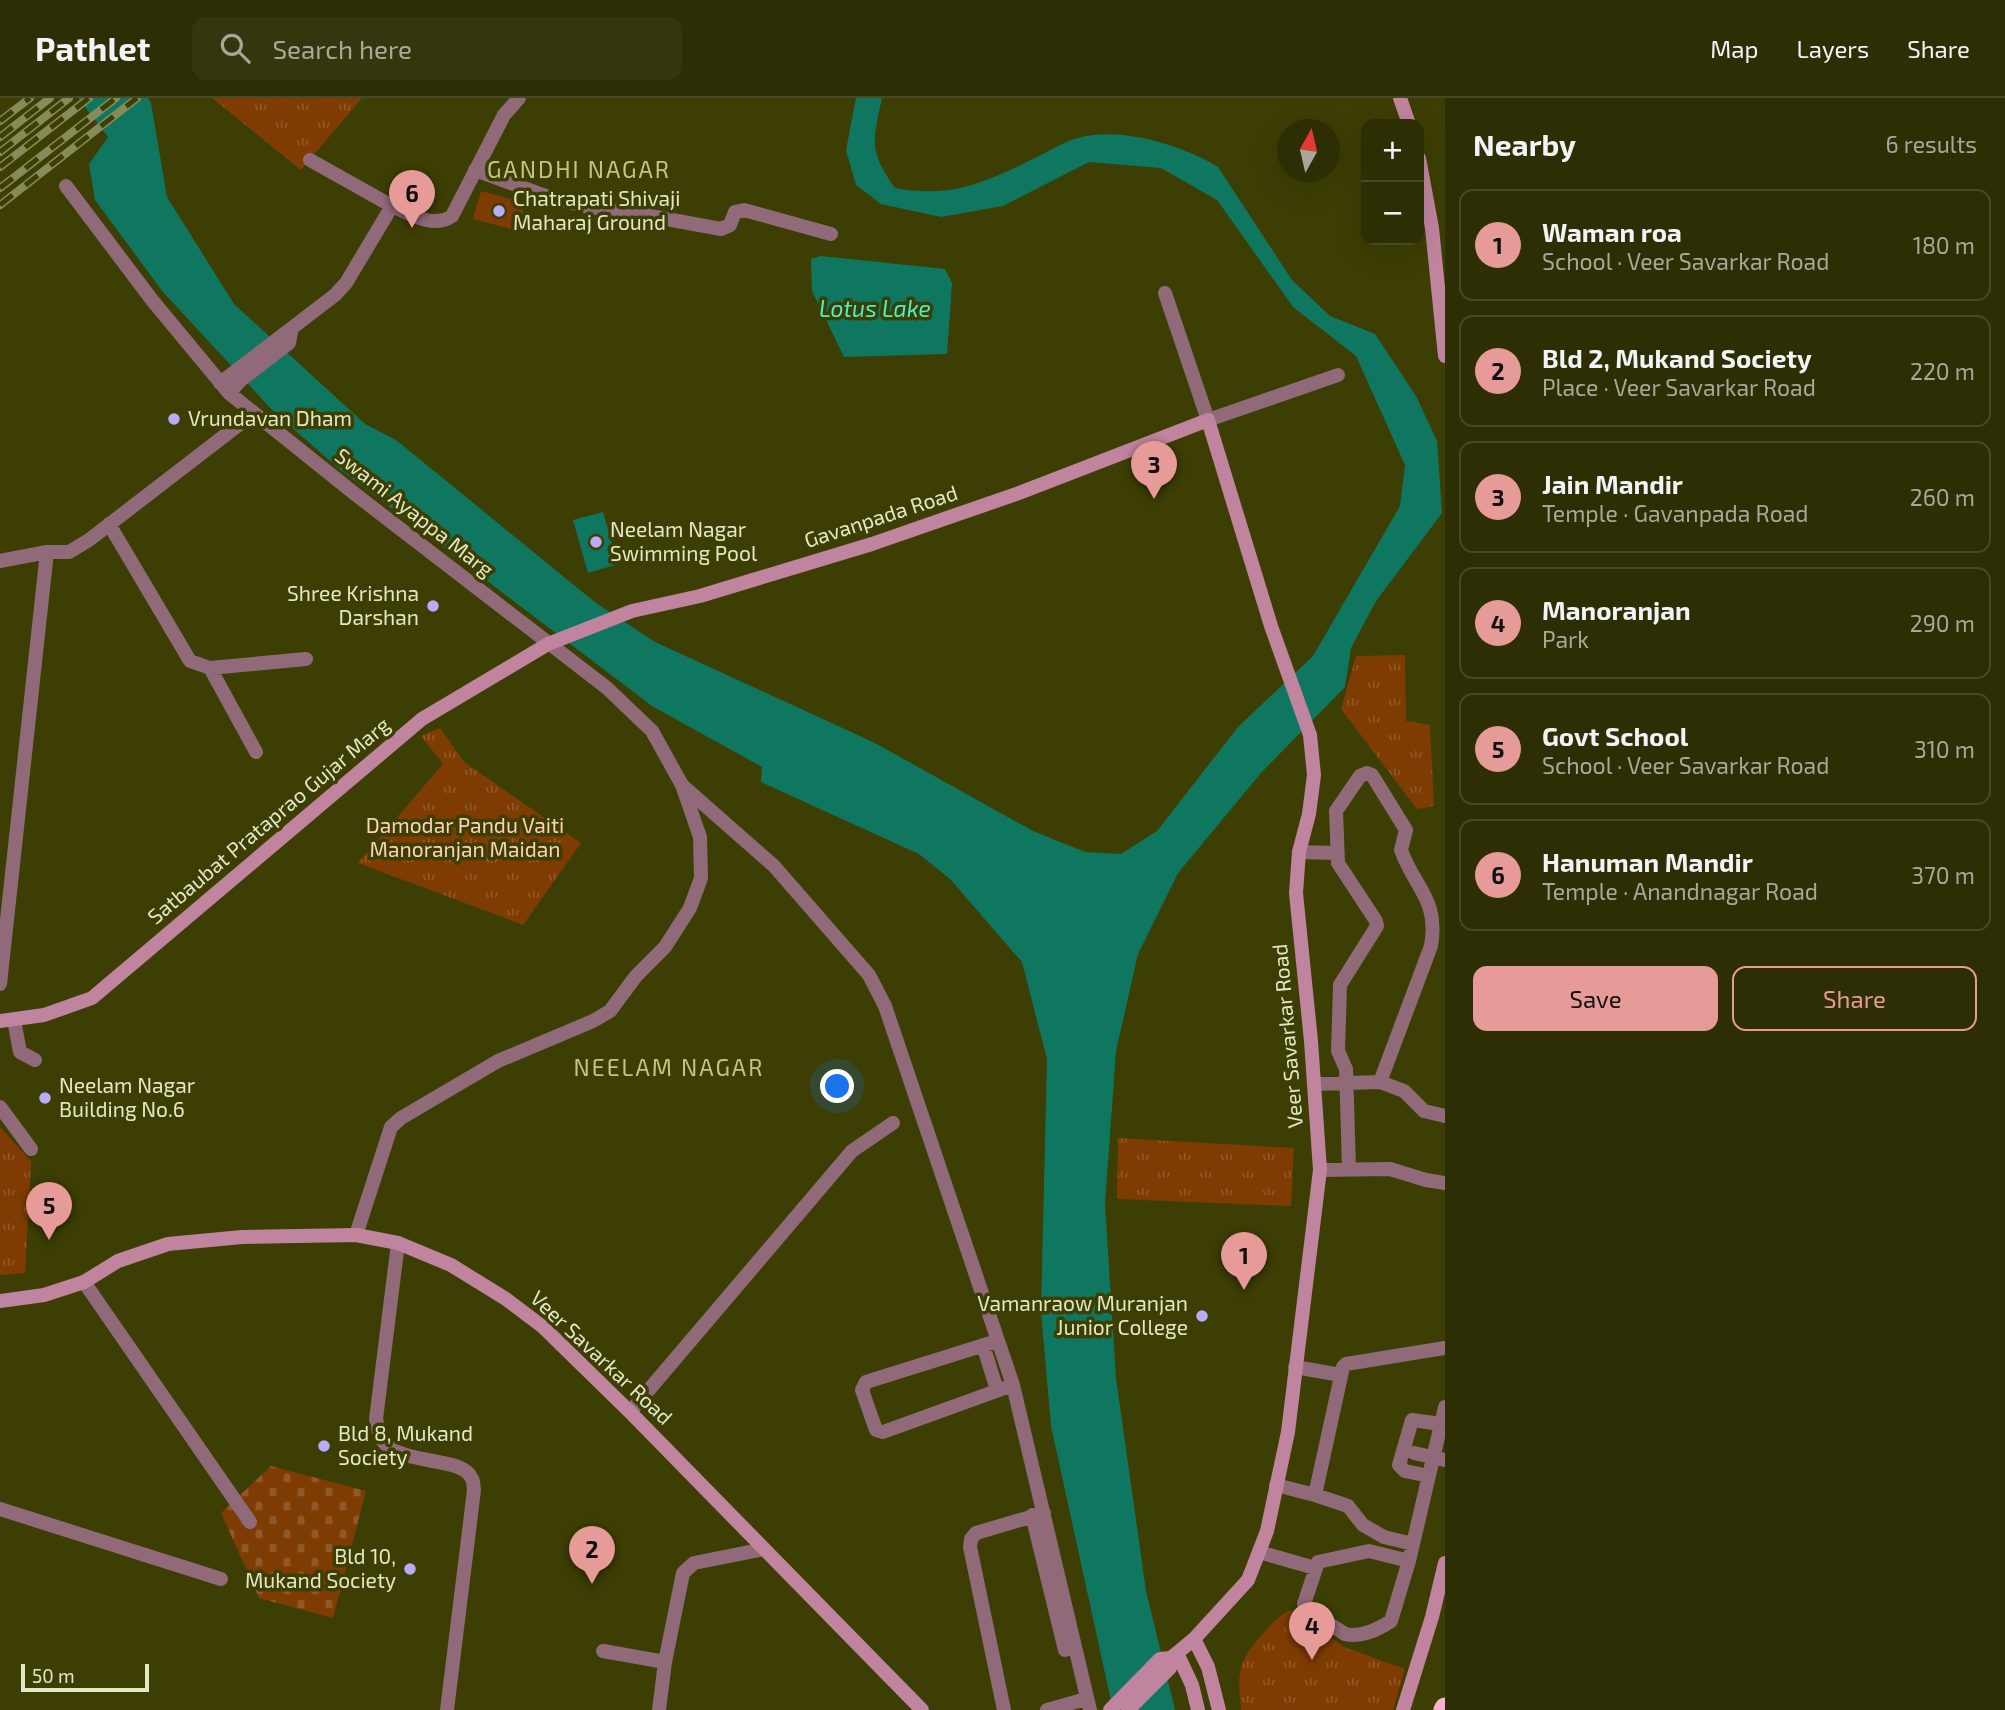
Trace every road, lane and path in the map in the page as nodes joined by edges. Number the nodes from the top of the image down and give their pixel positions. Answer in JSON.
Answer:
{"nodes":[{"id":1,"x":520,"y":98,"type":"edge"},
{"id":2,"x":1401,"y":98,"type":"edge"},
{"id":3,"x":1407,"y":119,"type":"edge"},
{"id":4,"x":310,"y":160,"type":"dead end"},
{"id":5,"x":475,"y":170,"type":"junction"},
{"id":6,"x":1424,"y":182,"type":"edge"},
{"id":7,"x":66,"y":186,"type":"dead end"},
{"id":8,"x":391,"y":206,"type":"junction"},
{"id":9,"x":831,"y":234,"type":"dead end"},
{"id":10,"x":1165,"y":293,"type":"dead end"},
{"id":11,"x":1445,"y":356,"type":"edge"},
{"id":12,"x":1338,"y":375,"type":"dead end"},
{"id":13,"x":225,"y":388,"type":"junction"},
{"id":14,"x":254,"y":413,"type":"junction"},
{"id":15,"x":1208,"y":420,"type":"junction"},
{"id":16,"x":109,"y":524,"type":"junction"},
{"id":17,"x":47,"y":552,"type":"junction"},
{"id":18,"x":0,"y":561,"type":"edge"},
{"id":19,"x":555,"y":641,"type":"junction"},
{"id":20,"x":306,"y":659,"type":"dead end"},
{"id":21,"x":209,"y":668,"type":"junction"},
{"id":22,"x":256,"y":752,"type":"dead end"},
{"id":23,"x":682,"y":785,"type":"junction"},
{"id":24,"x":1299,"y":852,"type":"junction"},
{"id":25,"x":1337,"y":853,"type":"junction"},
{"id":26,"x":0,"y":984,"type":"edge"},
{"id":27,"x":7,"y":1021,"type":"edge"},
{"id":28,"x":34,"y":1060,"type":"dead end"},
{"id":29,"x":1380,"y":1082,"type":"junction"},
{"id":30,"x":1347,"y":1083,"type":"junction"},
{"id":31,"x":1315,"y":1084,"type":"junction"},
{"id":32,"x":0,"y":1107,"type":"edge"},
{"id":33,"x":1445,"y":1116,"type":"edge"},
{"id":34,"x":893,"y":1123,"type":"dead end"},
{"id":35,"x":31,"y":1149,"type":"dead end"},
{"id":36,"x":1349,"y":1169,"type":"junction"},
{"id":37,"x":1320,"y":1170,"type":"junction"},
{"id":38,"x":1445,"y":1183,"type":"edge"},
{"id":39,"x":356,"y":1235,"type":"junction"},
{"id":40,"x":398,"y":1243,"type":"junction"},
{"id":41,"x":84,"y":1282,"type":"junction"},
{"id":42,"x":0,"y":1301,"type":"edge"},
{"id":43,"x":990,"y":1343,"type":"junction"},
{"id":44,"x":1445,"y":1348,"type":"edge"},
{"id":45,"x":1296,"y":1367,"type":"junction"},
{"id":46,"x":1342,"y":1375,"type":"junction"},
{"id":47,"x":1013,"y":1385,"type":"junction"},
{"id":48,"x":998,"y":1390,"type":"junction"},
{"id":49,"x":1445,"y":1408,"type":"edge"},
{"id":50,"x":630,"y":1412,"type":"junction"},
{"id":51,"x":1441,"y":1424,"type":"junction"},
{"id":52,"x":1414,"y":1453,"type":"dead end"},
{"id":53,"x":1439,"y":1459,"type":"edge"},
{"id":54,"x":1429,"y":1476,"type":"junction"},
{"id":55,"x":1276,"y":1485,"type":"junction"},
{"id":56,"x":1315,"y":1495,"type":"junction"},
{"id":57,"x":0,"y":1509,"type":"edge"},
{"id":58,"x":1038,"y":1514,"type":"junction"},
{"id":59,"x":250,"y":1522,"type":"dead end"},
{"id":60,"x":1413,"y":1544,"type":"junction"},
{"id":61,"x":764,"y":1549,"type":"junction"},
{"id":62,"x":1259,"y":1552,"type":"junction"},
{"id":63,"x":1409,"y":1561,"type":"junction"},
{"id":64,"x":1445,"y":1563,"type":"edge"},
{"id":65,"x":1315,"y":1568,"type":"junction"},
{"id":66,"x":221,"y":1579,"type":"dead end"},
{"id":67,"x":1194,"y":1639,"type":"junction"},
{"id":68,"x":603,"y":1651,"type":"dead end"},
{"id":69,"x":1169,"y":1660,"type":"junction"},
{"id":70,"x":665,"y":1662,"type":"junction"},
{"id":71,"x":1084,"y":1703,"type":"edge"},
{"id":72,"x":447,"y":1710,"type":"edge"},
{"id":73,"x":659,"y":1710,"type":"edge"},
{"id":74,"x":922,"y":1710,"type":"edge"},
{"id":75,"x":1004,"y":1710,"type":"edge"},
{"id":76,"x":1047,"y":1710,"type":"edge"},
{"id":77,"x":1110,"y":1710,"type":"edge"},
{"id":78,"x":1128,"y":1710,"type":"edge"},
{"id":79,"x":1198,"y":1710,"type":"edge"},
{"id":80,"x":1219,"y":1710,"type":"edge"},
{"id":81,"x":1403,"y":1710,"type":"edge"}],
"edges":[{"from":1,"to":5,"type":"street"},
{"from":2,"to":3,"type":"street"},
{"from":4,"to":8,"type":"street"},
{"from":5,"to":8,"type":"street"},
{"from":5,"to":9,"type":"street"},
{"from":6,"to":11,"type":"street"},
{"from":7,"to":13,"type":"street","name":"Swami Ayappa Marg"},
{"from":8,"to":13,"type":"street"},
{"from":10,"to":15,"type":"street"},
{"from":12,"to":15,"type":"street"},
{"from":13,"to":14,"type":"street","name":"Swami Ayappa Marg"},
{"from":14,"to":16,"type":"street"},
{"from":14,"to":19,"type":"street","name":"Swami Ayappa Marg"},
{"from":15,"to":19,"type":"street","name":"Gavanpada Road"},
{"from":15,"to":24,"type":"street","name":"Veer Savarkar Road"},
{"from":16,"to":17,"type":"street"},
{"from":16,"to":21,"type":"street"},
{"from":17,"to":18,"type":"street"},
{"from":17,"to":26,"type":"street"},
{"from":19,"to":23,"type":"street","name":"Swami Ayappa Marg"},
{"from":19,"to":27,"type":"street","name":"Satbaubat Prataprao Gujar Marg"},
{"from":20,"to":21,"type":"street"},
{"from":21,"to":22,"type":"street"},
{"from":23,"to":39,"type":"street"},
{"from":23,"to":43,"type":"street"},
{"from":24,"to":25,"type":"street"},
{"from":24,"to":31,"type":"street","name":"Veer Savarkar Road"},
{"from":25,"to":29,"type":"street"},
{"from":25,"to":30,"type":"street"},
{"from":27,"to":28,"type":"street"},
{"from":29,"to":30,"type":"street"},
{"from":29,"to":33,"type":"street"},
{"from":30,"to":31,"type":"street"},
{"from":30,"to":36,"type":"street"},
{"from":31,"to":37,"type":"street","name":"Veer Savarkar Road"},
{"from":32,"to":35,"type":"street"},
{"from":34,"to":50,"type":"street"},
{"from":36,"to":37,"type":"street"},
{"from":36,"to":38,"type":"street"},
{"from":37,"to":45,"type":"street","name":"Veer Savarkar Road"},
{"from":39,"to":40,"type":"street","name":"Veer Savarkar Road"},
{"from":39,"to":41,"type":"street","name":"Veer Savarkar Road"},
{"from":40,"to":50,"type":"street","name":"Veer Savarkar Road"},
{"from":40,"to":72,"type":"street"},
{"from":41,"to":42,"type":"street","name":"Veer Savarkar Road"},
{"from":41,"to":59,"type":"street"},
{"from":43,"to":47,"type":"street"},
{"from":43,"to":48,"type":"street"},
{"from":43,"to":48,"type":"street"},
{"from":44,"to":46,"type":"street"},
{"from":45,"to":46,"type":"street"},
{"from":45,"to":55,"type":"street","name":"Veer Savarkar Road"},
{"from":46,"to":56,"type":"street"},
{"from":47,"to":48,"type":"street"},
{"from":47,"to":58,"type":"street"},
{"from":49,"to":51,"type":"street"},
{"from":50,"to":61,"type":"street","name":"Veer Savarkar Road"},
{"from":51,"to":53,"type":"street"},
{"from":51,"to":54,"type":"street"},
{"from":52,"to":53,"type":"street"},
{"from":53,"to":54,"type":"street"},
{"from":54,"to":60,"type":"street"},
{"from":55,"to":56,"type":"street"},
{"from":55,"to":62,"type":"street","name":"Veer Savarkar Road"},
{"from":56,"to":60,"type":"street"},
{"from":57,"to":66,"type":"street"},
{"from":58,"to":71,"type":"street"},
{"from":58,"to":75,"type":"street"},
{"from":60,"to":63,"type":"street"},
{"from":61,"to":70,"type":"street"},
{"from":61,"to":74,"type":"street","name":"Veer Savarkar Road"},
{"from":62,"to":65,"type":"street"},
{"from":62,"to":67,"type":"street","name":"Veer Savarkar Road"},
{"from":63,"to":65,"type":"street"},
{"from":63,"to":65,"type":"street"},
{"from":64,"to":81,"type":"street"},
{"from":67,"to":69,"type":"street","name":"Veer Savarkar Road"},
{"from":67,"to":80,"type":"street"},
{"from":68,"to":70,"type":"street"},
{"from":69,"to":77,"type":"street"},
{"from":69,"to":78,"type":"street"},
{"from":69,"to":79,"type":"street"},
{"from":70,"to":73,"type":"street"},
{"from":71,"to":76,"type":"street"}]}
